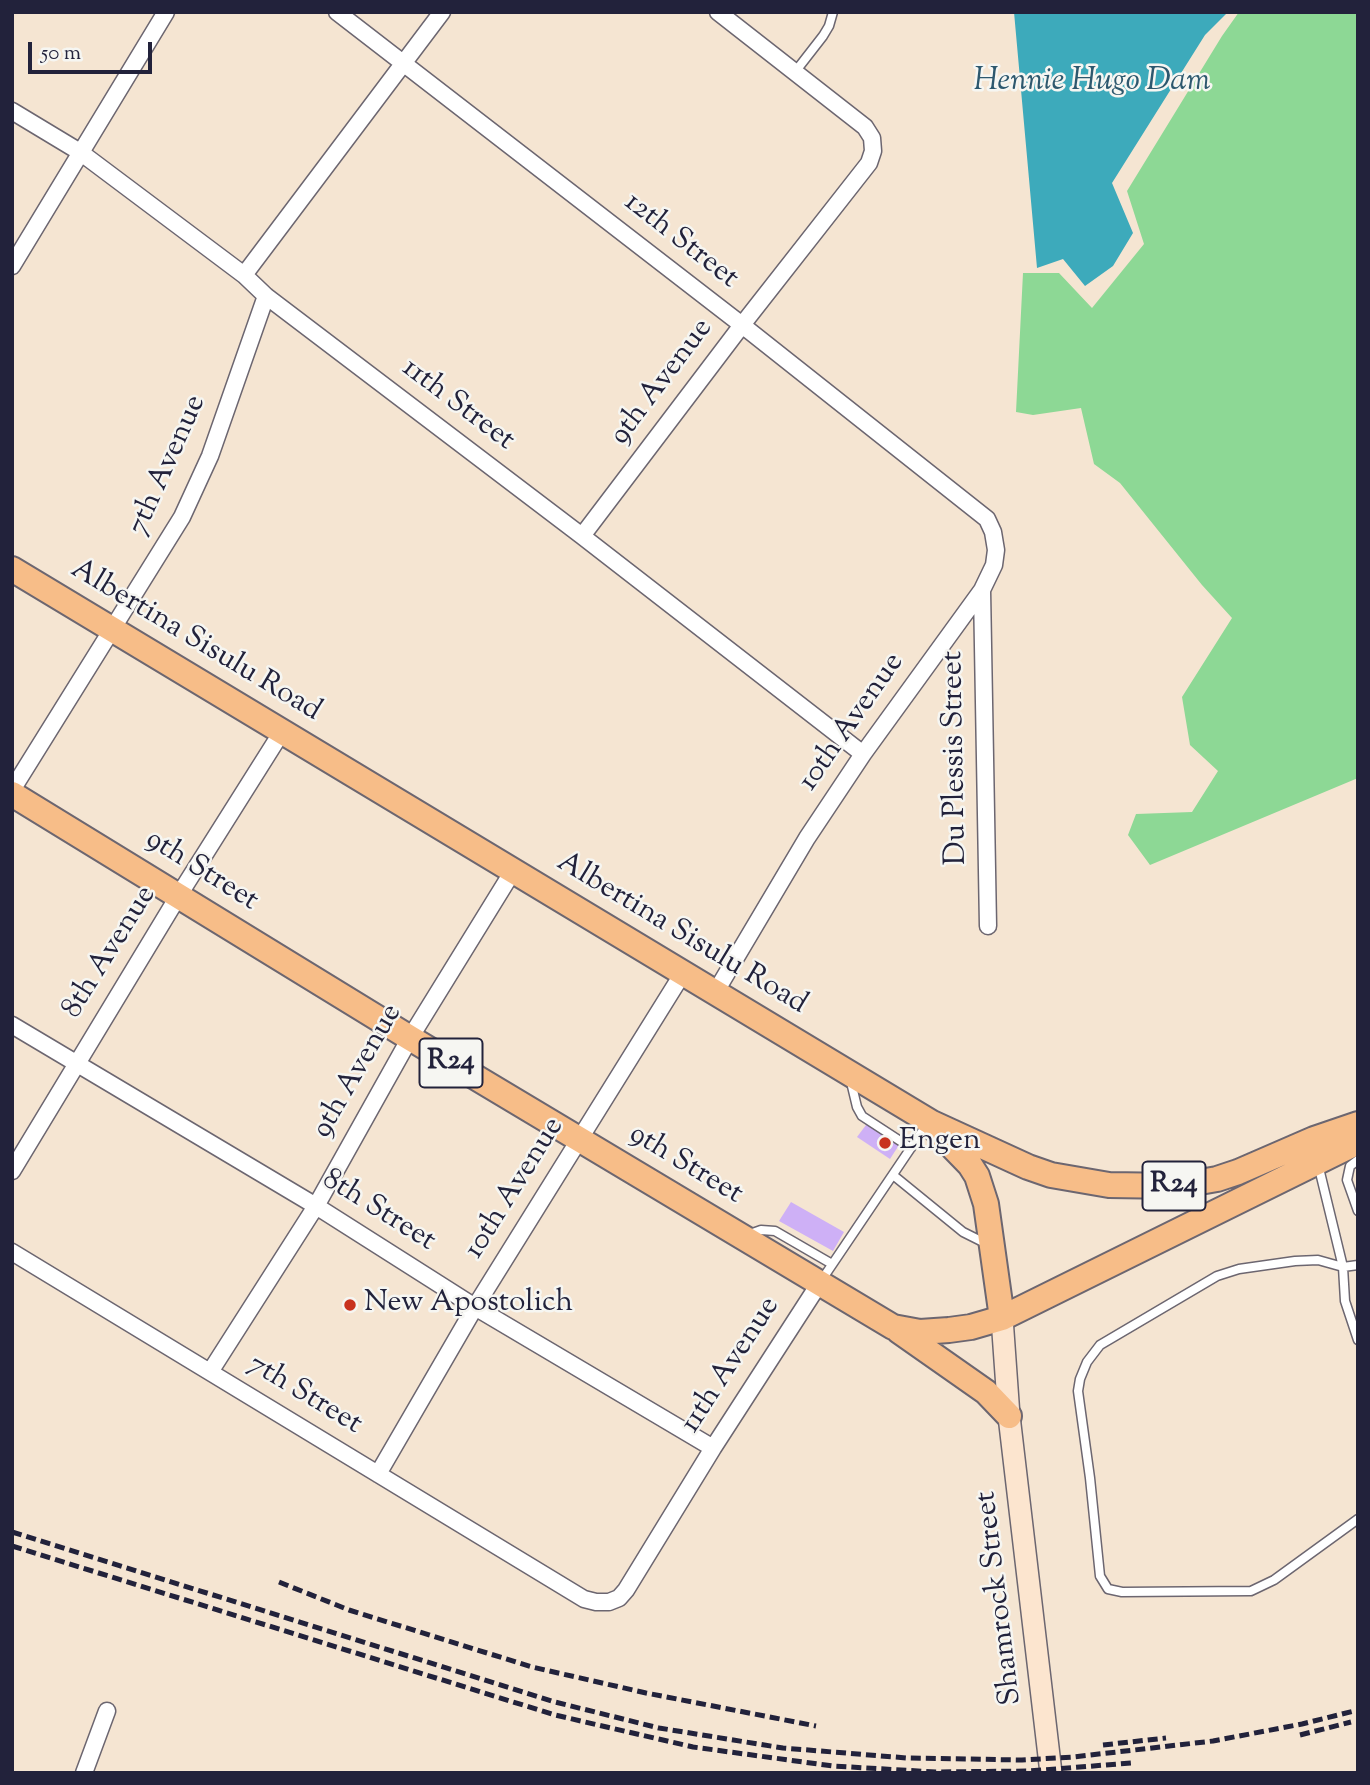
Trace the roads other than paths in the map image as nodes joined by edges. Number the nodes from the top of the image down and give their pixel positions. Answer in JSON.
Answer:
{"nodes":[{"id":1,"x":166,"y":12,"type":"edge"},
{"id":2,"x":337,"y":12,"type":"edge"},
{"id":3,"x":442,"y":12,"type":"edge"},
{"id":4,"x":718,"y":12,"type":"edge"},
{"id":5,"x":833,"y":12,"type":"edge"},
{"id":6,"x":403,"y":63,"type":"junction"},
{"id":7,"x":795,"y":72,"type":"junction"},
{"id":8,"x":12,"y":111,"type":"edge"},
{"id":9,"x":80,"y":152,"type":"junction"},
{"id":10,"x":12,"y":266,"type":"edge"},
{"id":11,"x":244,"y":275,"type":"junction"},
{"id":12,"x":265,"y":296,"type":"junction"},
{"id":13,"x":743,"y":325,"type":"junction"},
{"id":14,"x":987,"y":519,"type":"joint"},
{"id":15,"x":582,"y":536,"type":"junction"},
{"id":16,"x":12,"y":569,"type":"edge"},
{"id":17,"x":982,"y":590,"type":"junction"},
{"id":18,"x":113,"y":629,"type":"junction"},
{"id":19,"x":283,"y":730,"type":"junction"},
{"id":20,"x":863,"y":754,"type":"junction"},
{"id":21,"x":12,"y":792,"type":"edge"},
{"id":22,"x":513,"y":871,"type":"junction"},
{"id":23,"x":179,"y":895,"type":"junction"},
{"id":24,"x":988,"y":926,"type":"dead end"},
{"id":25,"x":683,"y":973,"type":"junction"},
{"id":26,"x":715,"y":993,"type":"junction"},
{"id":27,"x":12,"y":1025,"type":"edge"},
{"id":28,"x":410,"y":1038,"type":"junction"},
{"id":29,"x":76,"y":1064,"type":"junction"},
{"id":30,"x":848,"y":1072,"type":"junction"},
{"id":31,"x":930,"y":1122,"type":"junction"},
{"id":32,"x":1358,"y":1124,"type":"edge"},
{"id":33,"x":580,"y":1139,"type":"junction"},
{"id":34,"x":1358,"y":1142,"type":"edge"},
{"id":35,"x":911,"y":1148,"type":"junction"},
{"id":36,"x":1316,"y":1150,"type":"junction"},
{"id":37,"x":1358,"y":1160,"type":"edge"},
{"id":38,"x":12,"y":1171,"type":"edge"},
{"id":39,"x":893,"y":1175,"type":"junction"},
{"id":40,"x":316,"y":1206,"type":"junction"},
{"id":41,"x":1358,"y":1211,"type":"edge"},
{"id":42,"x":992,"y":1247,"type":"junction"},
{"id":43,"x":12,"y":1252,"type":"edge"},
{"id":44,"x":1358,"y":1265,"type":"edge"},
{"id":45,"x":1343,"y":1267,"type":"junction"},
{"id":46,"x":825,"y":1274,"type":"junction"},
{"id":47,"x":475,"y":1307,"type":"junction"},
{"id":48,"x":1002,"y":1318,"type":"junction"},
{"id":49,"x":893,"y":1327,"type":"junction"},
{"id":50,"x":1358,"y":1340,"type":"edge"},
{"id":51,"x":210,"y":1372,"type":"junction"},
{"id":52,"x":1009,"y":1416,"type":"junction"},
{"id":53,"x":713,"y":1448,"type":"junction"},
{"id":54,"x":378,"y":1474,"type":"junction"},
{"id":55,"x":1358,"y":1518,"type":"edge"},
{"id":56,"x":567,"y":1588,"type":"joint"},
{"id":57,"x":107,"y":1711,"type":"dead end"},
{"id":58,"x":84,"y":1773,"type":"edge"},
{"id":59,"x":1051,"y":1773,"type":"edge"}],
"edges":[{"from":1,"to":9,"type":"street"},
{"from":2,"to":6,"type":"street","name":"12th Street"},
{"from":3,"to":6,"type":"street"},
{"from":4,"to":7,"type":"street"},
{"from":5,"to":7,"type":"lane"},
{"from":6,"to":11,"type":"street"},
{"from":6,"to":13,"type":"street","name":"12th Street"},
{"from":7,"to":13,"type":"street","name":"9th Avenue"},
{"from":8,"to":9,"type":"street","name":"11th Street"},
{"from":9,"to":10,"type":"street"},
{"from":9,"to":11,"type":"street","name":"11th Street"},
{"from":11,"to":12,"type":"street","name":"11th Street"},
{"from":12,"to":15,"type":"street","name":"11th Street"},
{"from":12,"to":18,"type":"street","name":"7th Avenue"},
{"from":13,"to":14,"type":"street","name":"12th Street"},
{"from":13,"to":15,"type":"street","name":"9th Avenue"},
{"from":14,"to":17,"type":"street","name":"10th Avenue"},
{"from":15,"to":20,"type":"street","name":"11th Street"},
{"from":16,"to":18,"type":"main road","name":"Albertina Sisulu Road","number":"R24"},
{"from":17,"to":20,"type":"street","name":"10th Avenue"},
{"from":17,"to":24,"type":"street","name":"Du Plessis Street"},
{"from":18,"to":19,"type":"main road","name":"Albertina Sisulu Road","number":"R24"},
{"from":18,"to":21,"type":"street","name":"7th Avenue"},
{"from":19,"to":22,"type":"main road","name":"Albertina Sisulu Road","number":"R24"},
{"from":19,"to":23,"type":"street","name":"8th Avenue"},
{"from":20,"to":26,"type":"street","name":"10th Avenue"},
{"from":21,"to":23,"type":"main road","name":"9th Street","number":"R24"},
{"from":22,"to":25,"type":"main road","name":"Albertina Sisulu Road","number":"R24"},
{"from":22,"to":28,"type":"street","name":"9th Avenue"},
{"from":23,"to":28,"type":"main road","name":"9th Street","number":"R24"},
{"from":23,"to":29,"type":"street","name":"8th Avenue"},
{"from":25,"to":26,"type":"main road","name":"Albertina Sisulu Road","number":"R24"},
{"from":25,"to":33,"type":"street","name":"10th Avenue"},
{"from":26,"to":30,"type":"main road","name":"Albertina Sisulu Road","number":"R24"},
{"from":27,"to":29,"type":"street","name":"8th Street"},
{"from":28,"to":33,"type":"main road","name":"9th Street","number":"R24"},
{"from":28,"to":40,"type":"street","name":"9th Avenue"},
{"from":29,"to":38,"type":"street","name":"8th Avenue"},
{"from":29,"to":40,"type":"street","name":"8th Street"},
{"from":30,"to":31,"type":"main road","name":"Albertina Sisulu Road","number":"R24"},
{"from":30,"to":35,"type":"lane"},
{"from":31,"to":35,"type":"lane","name":"11th Avenue"},
{"from":31,"to":36,"type":"main road","name":"Albertina Sisulu Road","number":"R24"},
{"from":31,"to":42,"type":"main road"},
{"from":32,"to":36,"type":"main road","name":"Albertina Sisulu Road","number":"R24"},
{"from":33,"to":46,"type":"main road","name":"9th Street","number":"R24"},
{"from":33,"to":47,"type":"street","name":"10th Avenue"},
{"from":34,"to":36,"type":"main road","name":"9th Street","number":"R24"},
{"from":35,"to":39,"type":"lane","name":"11th Avenue"},
{"from":36,"to":45,"type":"lane"},
{"from":36,"to":48,"type":"main road","name":"9th Street","number":"R24"},
{"from":37,"to":41,"type":"lane"},
{"from":39,"to":42,"type":"lane"},
{"from":39,"to":46,"type":"lane","name":"11th Avenue"},
{"from":40,"to":47,"type":"street","name":"8th Street"},
{"from":40,"to":51,"type":"street","name":"9th Avenue"},
{"from":42,"to":48,"type":"main road"},
{"from":43,"to":51,"type":"street","name":"7th Street"},
{"from":44,"to":45,"type":"lane"},
{"from":45,"to":50,"type":"lane"},
{"from":45,"to":55,"type":"lane"},
{"from":46,"to":49,"type":"main road","name":"9th Street","number":"R24"},
{"from":46,"to":53,"type":"street","name":"11th Avenue"},
{"from":47,"to":53,"type":"street","name":"8th Street"},
{"from":47,"to":54,"type":"street","name":"10th Avenue"},
{"from":48,"to":49,"type":"main road","name":"9th Street","number":"R24"},
{"from":48,"to":52,"type":"street","name":"Shamrock Street"},
{"from":49,"to":52,"type":"main road"},
{"from":51,"to":54,"type":"street","name":"7th Street"},
{"from":52,"to":59,"type":"street","name":"Shamrock Street"},
{"from":53,"to":56,"type":"street","name":"11th Avenue"},
{"from":54,"to":56,"type":"street","name":"7th Street"},
{"from":57,"to":58,"type":"street"}]}
